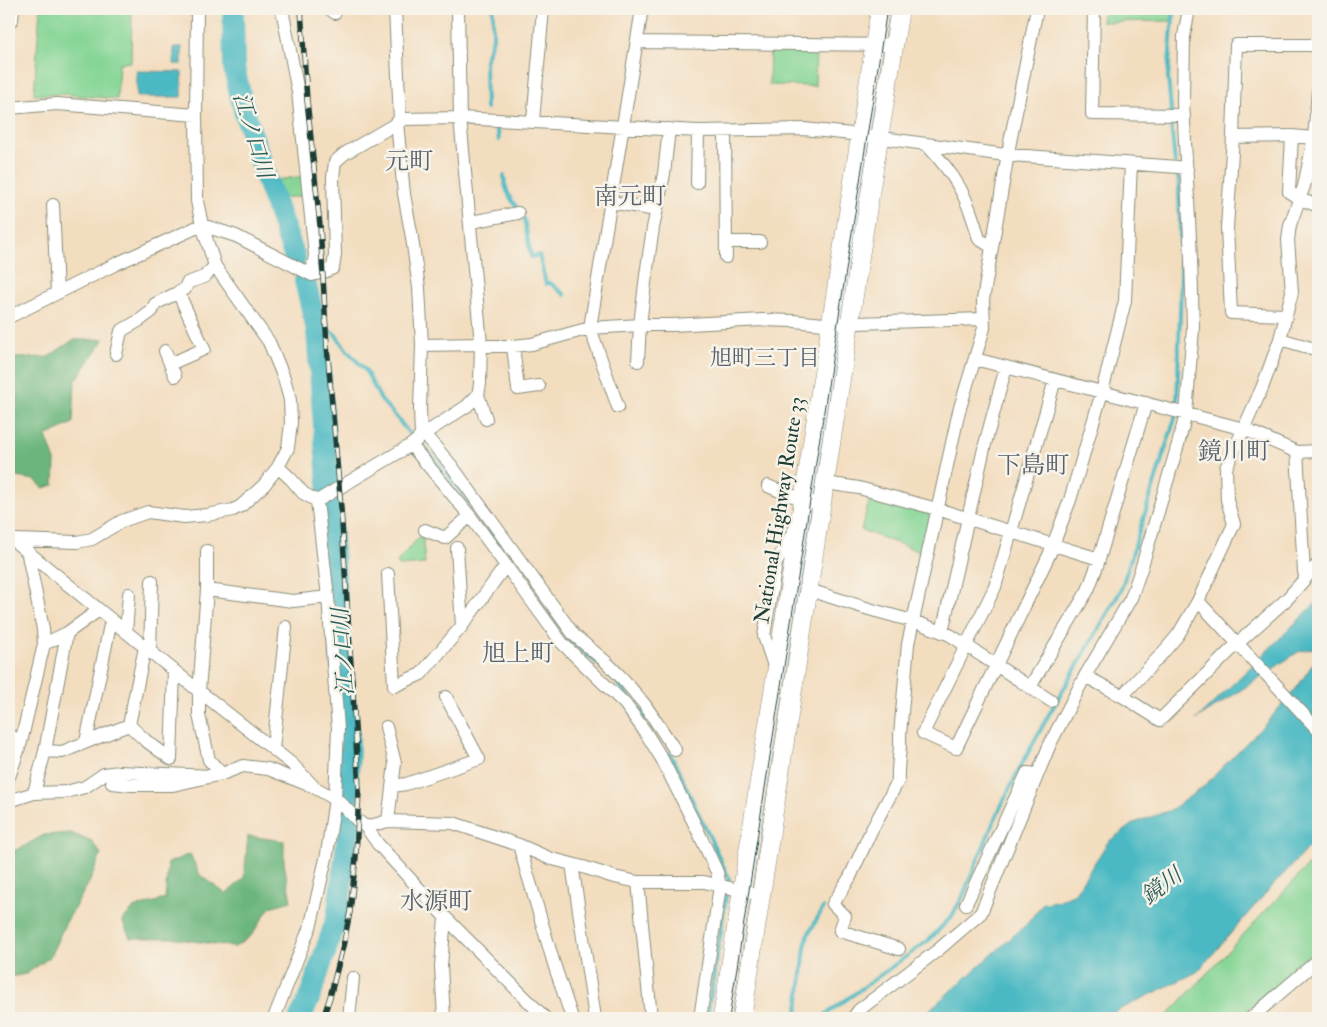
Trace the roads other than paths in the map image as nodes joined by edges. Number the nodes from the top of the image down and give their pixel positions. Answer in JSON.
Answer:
{"nodes":[{"id":1,"x":12,"y":9,"type":"edge"},
{"id":2,"x":197,"y":9,"type":"edge"},
{"id":3,"x":282,"y":9,"type":"edge"},
{"id":4,"x":395,"y":9,"type":"edge"},
{"id":5,"x":458,"y":9,"type":"edge"},
{"id":6,"x":543,"y":9,"type":"edge"},
{"id":7,"x":642,"y":9,"type":"edge"},
{"id":8,"x":880,"y":9,"type":"edge"},
{"id":9,"x":900,"y":9,"type":"edge"},
{"id":10,"x":1037,"y":9,"type":"edge"},
{"id":11,"x":1094,"y":9,"type":"edge"},
{"id":12,"x":1189,"y":9,"type":"edge"},
{"id":13,"x":9,"y":22,"type":"edge"},
{"id":14,"x":637,"y":42,"type":"junction"},
{"id":15,"x":874,"y":45,"type":"junction"},
{"id":16,"x":894,"y":45,"type":"junction"},
{"id":17,"x":1318,"y":46,"type":"edge"},
{"id":18,"x":1318,"y":91,"type":"edge"},
{"id":19,"x":9,"y":108,"type":"edge"},
{"id":20,"x":196,"y":115,"type":"junction"},
{"id":21,"x":1177,"y":115,"type":"junction"},
{"id":22,"x":460,"y":118,"type":"junction"},
{"id":23,"x":399,"y":121,"type":"junction"},
{"id":24,"x":533,"y":121,"type":"junction"},
{"id":25,"x":623,"y":128,"type":"junction"},
{"id":26,"x":669,"y":129,"type":"junction"},
{"id":27,"x":698,"y":131,"type":"junction"},
{"id":28,"x":725,"y":131,"type":"junction"},
{"id":29,"x":860,"y":135,"type":"junction"},
{"id":30,"x":1292,"y":136,"type":"junction"},
{"id":31,"x":879,"y":137,"type":"junction"},
{"id":32,"x":1233,"y":137,"type":"junction"},
{"id":33,"x":1314,"y":138,"type":"junction"},
{"id":34,"x":926,"y":144,"type":"junction"},
{"id":35,"x":1008,"y":154,"type":"junction"},
{"id":36,"x":1131,"y":164,"type":"junction"},
{"id":37,"x":1177,"y":167,"type":"junction"},
{"id":38,"x":697,"y":183,"type":"dead end"},
{"id":39,"x":1300,"y":199,"type":"junction"},
{"id":40,"x":611,"y":202,"type":"junction"},
{"id":41,"x":53,"y":205,"type":"dead end"},
{"id":42,"x":1318,"y":206,"type":"edge"},
{"id":43,"x":650,"y":209,"type":"dead end"},
{"id":44,"x":518,"y":213,"type":"dead end"},
{"id":45,"x":471,"y":222,"type":"junction"},
{"id":46,"x":202,"y":225,"type":"junction"},
{"id":47,"x":726,"y":242,"type":"junction"},
{"id":48,"x":760,"y":242,"type":"dead end"},
{"id":49,"x":992,"y":247,"type":"junction"},
{"id":50,"x":726,"y":257,"type":"dead end"},
{"id":51,"x":215,"y":266,"type":"junction"},
{"id":52,"x":312,"y":275,"type":"junction"},
{"id":53,"x":178,"y":292,"type":"junction"},
{"id":54,"x":57,"y":293,"type":"junction"},
{"id":55,"x":1286,"y":315,"type":"junction"},
{"id":56,"x":9,"y":317,"type":"edge"},
{"id":57,"x":984,"y":319,"type":"junction"},
{"id":58,"x":850,"y":323,"type":"junction"},
{"id":59,"x":831,"y":324,"type":"junction"},
{"id":60,"x":640,"y":325,"type":"junction"},
{"id":61,"x":590,"y":328,"type":"junction"},
{"id":62,"x":1280,"y":340,"type":"junction"},
{"id":63,"x":422,"y":345,"type":"junction"},
{"id":64,"x":481,"y":345,"type":"junction"},
{"id":65,"x":513,"y":346,"type":"junction"},
{"id":66,"x":1318,"y":350,"type":"edge"},
{"id":67,"x":165,"y":351,"type":"dead end"},
{"id":68,"x":116,"y":354,"type":"dead end"},
{"id":69,"x":975,"y":359,"type":"junction"},
{"id":70,"x":638,"y":361,"type":"dead end"},
{"id":71,"x":1006,"y":368,"type":"junction"},
{"id":72,"x":1055,"y":380,"type":"junction"},
{"id":73,"x":539,"y":386,"type":"dead end"},
{"id":74,"x":1102,"y":392,"type":"junction"},
{"id":75,"x":478,"y":395,"type":"junction"},
{"id":76,"x":1146,"y":403,"type":"junction"},
{"id":77,"x":618,"y":407,"type":"dead end"},
{"id":78,"x":1184,"y":413,"type":"junction"},
{"id":79,"x":486,"y":419,"type":"dead end"},
{"id":80,"x":1244,"y":429,"type":"junction"},
{"id":81,"x":418,"y":439,"type":"junction"},
{"id":82,"x":1318,"y":451,"type":"edge"},
{"id":83,"x":1297,"y":452,"type":"junction"},
{"id":84,"x":278,"y":467,"type":"junction"},
{"id":85,"x":825,"y":483,"type":"junction"},
{"id":86,"x":768,"y":486,"type":"dead end"},
{"id":87,"x":319,"y":500,"type":"junction"},
{"id":88,"x":804,"y":500,"type":"junction"},
{"id":89,"x":822,"y":505,"type":"junction"},
{"id":90,"x":937,"y":509,"type":"junction"},
{"id":91,"x":470,"y":516,"type":"junction"},
{"id":92,"x":968,"y":519,"type":"junction"},
{"id":93,"x":425,"y":530,"type":"dead end"},
{"id":94,"x":1011,"y":532,"type":"junction"},
{"id":95,"x":12,"y":539,"type":"edge"},
{"id":96,"x":1053,"y":545,"type":"junction"},
{"id":97,"x":457,"y":548,"type":"dead end"},
{"id":98,"x":27,"y":550,"type":"junction"},
{"id":99,"x":207,"y":551,"type":"dead end"},
{"id":100,"x":1099,"y":559,"type":"junction"},
{"id":101,"x":1318,"y":564,"type":"edge"},
{"id":102,"x":506,"y":565,"type":"junction"},
{"id":103,"x":1304,"y":572,"type":"junction"},
{"id":104,"x":388,"y":574,"type":"dead end"},
{"id":105,"x":152,"y":581,"type":"dead end"},
{"id":106,"x":208,"y":590,"type":"junction"},
{"id":107,"x":809,"y":590,"type":"junction"},
{"id":108,"x":129,"y":594,"type":"dead end"},
{"id":109,"x":328,"y":597,"type":"junction"},
{"id":110,"x":1198,"y":602,"type":"junction"},
{"id":111,"x":98,"y":610,"type":"junction"},
{"id":112,"x":111,"y":620,"type":"junction"},
{"id":113,"x":912,"y":621,"type":"junction"},
{"id":114,"x":1259,"y":624,"type":"junction"},
{"id":115,"x":462,"y":626,"type":"junction"},
{"id":116,"x":286,"y":627,"type":"dead end"},
{"id":117,"x":126,"y":632,"type":"junction"},
{"id":118,"x":942,"y":632,"type":"junction"},
{"id":119,"x":67,"y":633,"type":"junction"},
{"id":120,"x":1238,"y":643,"type":"junction"},
{"id":121,"x":44,"y":644,"type":"junction"},
{"id":122,"x":966,"y":645,"type":"junction"},
{"id":123,"x":148,"y":650,"type":"junction"},
{"id":124,"x":995,"y":665,"type":"junction"},
{"id":125,"x":174,"y":671,"type":"junction"},
{"id":126,"x":608,"y":674,"type":"junction"},
{"id":127,"x":1085,"y":676,"type":"junction"},
{"id":128,"x":1030,"y":687,"type":"junction"},
{"id":129,"x":199,"y":691,"type":"junction"},
{"id":130,"x":1122,"y":696,"type":"junction"},
{"id":131,"x":446,"y":697,"type":"dead end"},
{"id":132,"x":1051,"y":701,"type":"dead end"},
{"id":133,"x":129,"y":725,"type":"junction"},
{"id":134,"x":386,"y":727,"type":"dead end"},
{"id":135,"x":1318,"y":730,"type":"edge"},
{"id":136,"x":9,"y":735,"type":"edge"},
{"id":137,"x":21,"y":742,"type":"junction"},
{"id":138,"x":86,"y":742,"type":"junction"},
{"id":139,"x":273,"y":749,"type":"junction"},
{"id":140,"x":44,"y":750,"type":"junction"},
{"id":141,"x":1037,"y":774,"type":"junction"},
{"id":142,"x":217,"y":775,"type":"junction"},
{"id":143,"x":9,"y":777,"type":"edge"},
{"id":144,"x":112,"y":783,"type":"dead end"},
{"id":145,"x":393,"y":786,"type":"junction"},
{"id":146,"x":314,"y":787,"type":"junction"},
{"id":147,"x":34,"y":793,"type":"junction"},
{"id":148,"x":337,"y":800,"type":"junction"},
{"id":149,"x":9,"y":801,"type":"edge"},
{"id":150,"x":388,"y":821,"type":"junction"},
{"id":151,"x":366,"y":827,"type":"junction"},
{"id":152,"x":519,"y":845,"type":"junction"},
{"id":153,"x":572,"y":864,"type":"junction"},
{"id":154,"x":638,"y":882,"type":"junction"},
{"id":155,"x":729,"y":888,"type":"junction"},
{"id":156,"x":761,"y":895,"type":"junction"},
{"id":157,"x":966,"y":904,"type":"dead end"},
{"id":158,"x":445,"y":917,"type":"junction"},
{"id":159,"x":899,"y":949,"type":"dead end"},
{"id":160,"x":1318,"y":960,"type":"edge"},
{"id":161,"x":353,"y":978,"type":"dead end"},
{"id":162,"x":274,"y":1018,"type":"edge"},
{"id":163,"x":349,"y":1018,"type":"edge"},
{"id":164,"x":444,"y":1018,"type":"edge"},
{"id":165,"x":545,"y":1018,"type":"edge"},
{"id":166,"x":572,"y":1018,"type":"edge"},
{"id":167,"x":595,"y":1018,"type":"edge"},
{"id":168,"x":651,"y":1018,"type":"edge"},
{"id":169,"x":700,"y":1018,"type":"edge"},
{"id":170,"x":722,"y":1018,"type":"edge"},
{"id":171,"x":742,"y":1018,"type":"edge"},
{"id":172,"x":853,"y":1018,"type":"edge"},
{"id":173,"x":1251,"y":1018,"type":"edge"}],
"edges":[{"from":1,"to":13,"type":"street"},
{"from":2,"to":20,"type":"street"},
{"from":3,"to":52,"type":"street"},
{"from":4,"to":23,"type":"street"},
{"from":5,"to":22,"type":"street"},
{"from":6,"to":24,"type":"street"},
{"from":7,"to":14,"type":"street"},
{"from":8,"to":15,"type":"highway","name":"National Highway Route 33"},
{"from":9,"to":16,"type":"highway","name":"National Highway Route 33"},
{"from":10,"to":35,"type":"street"},
{"from":11,"to":21,"type":"street"},
{"from":12,"to":21,"type":"street"},
{"from":14,"to":15,"type":"street"},
{"from":14,"to":25,"type":"street"},
{"from":15,"to":16,"type":"street"},
{"from":15,"to":29,"type":"highway","name":"National Highway Route 33"},
{"from":16,"to":31,"type":"highway","name":"National Highway Route 33"},
{"from":17,"to":32,"type":"street"},
{"from":18,"to":33,"type":"street"},
{"from":19,"to":20,"type":"street"},
{"from":20,"to":46,"type":"street"},
{"from":21,"to":37,"type":"street"},
{"from":22,"to":23,"type":"street"},
{"from":22,"to":24,"type":"street"},
{"from":22,"to":45,"type":"street"},
{"from":23,"to":52,"type":"street"},
{"from":23,"to":63,"type":"street"},
{"from":24,"to":25,"type":"street"},
{"from":25,"to":26,"type":"street"},
{"from":25,"to":40,"type":"street"},
{"from":26,"to":27,"type":"street"},
{"from":26,"to":60,"type":"street"},
{"from":27,"to":28,"type":"street"},
{"from":27,"to":38,"type":"street"},
{"from":28,"to":29,"type":"street"},
{"from":28,"to":47,"type":"street"},
{"from":29,"to":31,"type":"street"},
{"from":29,"to":59,"type":"highway","name":"National Highway Route 33"},
{"from":30,"to":32,"type":"street"},
{"from":30,"to":33,"type":"street"},
{"from":30,"to":39,"type":"street"},
{"from":31,"to":34,"type":"street"},
{"from":31,"to":58,"type":"highway","name":"National Highway Route 33"},
{"from":32,"to":55,"type":"street"},
{"from":33,"to":39,"type":"street"},
{"from":34,"to":35,"type":"street"},
{"from":34,"to":49,"type":"street"},
{"from":35,"to":36,"type":"street"},
{"from":35,"to":49,"type":"street"},
{"from":36,"to":37,"type":"street"},
{"from":36,"to":74,"type":"street"},
{"from":37,"to":78,"type":"street"},
{"from":39,"to":42,"type":"street"},
{"from":39,"to":55,"type":"street"},
{"from":40,"to":43,"type":"street"},
{"from":40,"to":61,"type":"street"},
{"from":41,"to":54,"type":"street"},
{"from":44,"to":45,"type":"street"},
{"from":45,"to":64,"type":"street"},
{"from":46,"to":51,"type":"street"},
{"from":46,"to":52,"type":"street"},
{"from":46,"to":54,"type":"street"},
{"from":47,"to":48,"type":"street"},
{"from":47,"to":50,"type":"street"},
{"from":49,"to":57,"type":"street"},
{"from":51,"to":53,"type":"street"},
{"from":51,"to":84,"type":"street"},
{"from":53,"to":67,"type":"street"},
{"from":53,"to":68,"type":"street"},
{"from":54,"to":56,"type":"street"},
{"from":55,"to":62,"type":"street"},
{"from":57,"to":58,"type":"street"},
{"from":57,"to":69,"type":"street"},
{"from":58,"to":59,"type":"street"},
{"from":58,"to":85,"type":"highway","name":"National Highway Route 33"},
{"from":59,"to":60,"type":"street"},
{"from":59,"to":88,"type":"highway","name":"National Highway Route 33"},
{"from":60,"to":61,"type":"street"},
{"from":60,"to":70,"type":"street"},
{"from":61,"to":65,"type":"street"},
{"from":61,"to":77,"type":"street"},
{"from":62,"to":66,"type":"street"},
{"from":62,"to":80,"type":"street"},
{"from":63,"to":64,"type":"street"},
{"from":63,"to":81,"type":"street"},
{"from":64,"to":65,"type":"street"},
{"from":64,"to":75,"type":"street"},
{"from":65,"to":73,"type":"street"},
{"from":69,"to":71,"type":"street"},
{"from":69,"to":90,"type":"street"},
{"from":71,"to":72,"type":"street"},
{"from":71,"to":92,"type":"street"},
{"from":72,"to":74,"type":"street"},
{"from":72,"to":94,"type":"street"},
{"from":74,"to":76,"type":"street"},
{"from":74,"to":96,"type":"street"},
{"from":75,"to":79,"type":"street"},
{"from":75,"to":81,"type":"street"},
{"from":76,"to":78,"type":"street"},
{"from":76,"to":100,"type":"street"},
{"from":78,"to":80,"type":"street"},
{"from":78,"to":127,"type":"street"},
{"from":80,"to":83,"type":"street"},
{"from":80,"to":110,"type":"street"},
{"from":81,"to":87,"type":"street"},
{"from":81,"to":91,"type":"street"},
{"from":81,"to":126,"type":"street"},
{"from":82,"to":83,"type":"street"},
{"from":83,"to":103,"type":"street"},
{"from":84,"to":87,"type":"street"},
{"from":84,"to":95,"type":"street"},
{"from":85,"to":89,"type":"highway","name":"National Highway Route 33"},
{"from":85,"to":90,"type":"street"},
{"from":86,"to":88,"type":"street"},
{"from":87,"to":109,"type":"street"},
{"from":88,"to":89,"type":"street"},
{"from":88,"to":155,"type":"highway","name":"National Highway Route 33"},
{"from":89,"to":107,"type":"highway","name":"National Highway Route 33"},
{"from":90,"to":92,"type":"street"},
{"from":90,"to":113,"type":"street"},
{"from":91,"to":93,"type":"street"},
{"from":91,"to":102,"type":"street"},
{"from":92,"to":94,"type":"street"},
{"from":92,"to":118,"type":"street"},
{"from":94,"to":96,"type":"street"},
{"from":94,"to":122,"type":"street"},
{"from":95,"to":98,"type":"street"},
{"from":96,"to":100,"type":"street"},
{"from":96,"to":124,"type":"street"},
{"from":97,"to":115,"type":"street"},
{"from":98,"to":111,"type":"street"},
{"from":98,"to":121,"type":"street"},
{"from":99,"to":106,"type":"street"},
{"from":100,"to":128,"type":"street"},
{"from":101,"to":103,"type":"street"},
{"from":101,"to":114,"type":"street"},
{"from":102,"to":115,"type":"street"},
{"from":102,"to":126,"type":"street"},
{"from":103,"to":114,"type":"street"},
{"from":104,"to":115,"type":"street"},
{"from":105,"to":123,"type":"street"},
{"from":106,"to":109,"type":"street"},
{"from":106,"to":129,"type":"street"},
{"from":107,"to":113,"type":"street"},
{"from":107,"to":156,"type":"highway","name":"National Highway Route 33"},
{"from":108,"to":117,"type":"street"},
{"from":109,"to":148,"type":"street"},
{"from":110,"to":120,"type":"street"},
{"from":110,"to":130,"type":"street"},
{"from":111,"to":112,"type":"street"},
{"from":111,"to":119,"type":"street"},
{"from":112,"to":117,"type":"street"},
{"from":112,"to":138,"type":"street"},
{"from":113,"to":118,"type":"street"},
{"from":113,"to":159,"type":"street"},
{"from":114,"to":120,"type":"street"},
{"from":116,"to":139,"type":"street"},
{"from":117,"to":123,"type":"street"},
{"from":118,"to":122,"type":"street"},
{"from":119,"to":121,"type":"street"},
{"from":119,"to":140,"type":"street"},
{"from":120,"to":130,"type":"street"},
{"from":120,"to":135,"type":"street"},
{"from":121,"to":137,"type":"street"},
{"from":122,"to":124,"type":"street"},
{"from":122,"to":124,"type":"street"},
{"from":123,"to":125,"type":"street"},
{"from":123,"to":133,"type":"street"},
{"from":124,"to":128,"type":"street"},
{"from":125,"to":129,"type":"street"},
{"from":125,"to":133,"type":"street"},
{"from":126,"to":155,"type":"street"},
{"from":127,"to":130,"type":"street"},
{"from":127,"to":141,"type":"street"},
{"from":128,"to":132,"type":"street"},
{"from":129,"to":139,"type":"street"},
{"from":129,"to":142,"type":"street"},
{"from":131,"to":145,"type":"street"},
{"from":133,"to":138,"type":"street"},
{"from":134,"to":145,"type":"street"},
{"from":136,"to":137,"type":"street"},
{"from":137,"to":143,"type":"street"},
{"from":138,"to":140,"type":"street"},
{"from":139,"to":146,"type":"street"},
{"from":140,"to":147,"type":"street"},
{"from":141,"to":157,"type":"street"},
{"from":141,"to":172,"type":"street"},
{"from":142,"to":144,"type":"street"},
{"from":142,"to":146,"type":"street"},
{"from":142,"to":147,"type":"street"},
{"from":145,"to":150,"type":"street"},
{"from":146,"to":148,"type":"street"},
{"from":147,"to":149,"type":"street"},
{"from":148,"to":151,"type":"street"},
{"from":148,"to":162,"type":"street"},
{"from":150,"to":151,"type":"street"},
{"from":150,"to":152,"type":"street"},
{"from":151,"to":158,"type":"street"},
{"from":152,"to":153,"type":"street"},
{"from":152,"to":166,"type":"street"},
{"from":153,"to":154,"type":"street"},
{"from":153,"to":167,"type":"street"},
{"from":154,"to":155,"type":"street"},
{"from":154,"to":168,"type":"street"},
{"from":155,"to":156,"type":"street"},
{"from":155,"to":169,"type":"street"},
{"from":155,"to":170,"type":"highway","name":"National Highway Route 33"},
{"from":156,"to":171,"type":"highway","name":"National Highway Route 33"},
{"from":158,"to":164,"type":"street"},
{"from":158,"to":165,"type":"street"},
{"from":160,"to":173,"type":"street"},
{"from":161,"to":163,"type":"street"}]}
